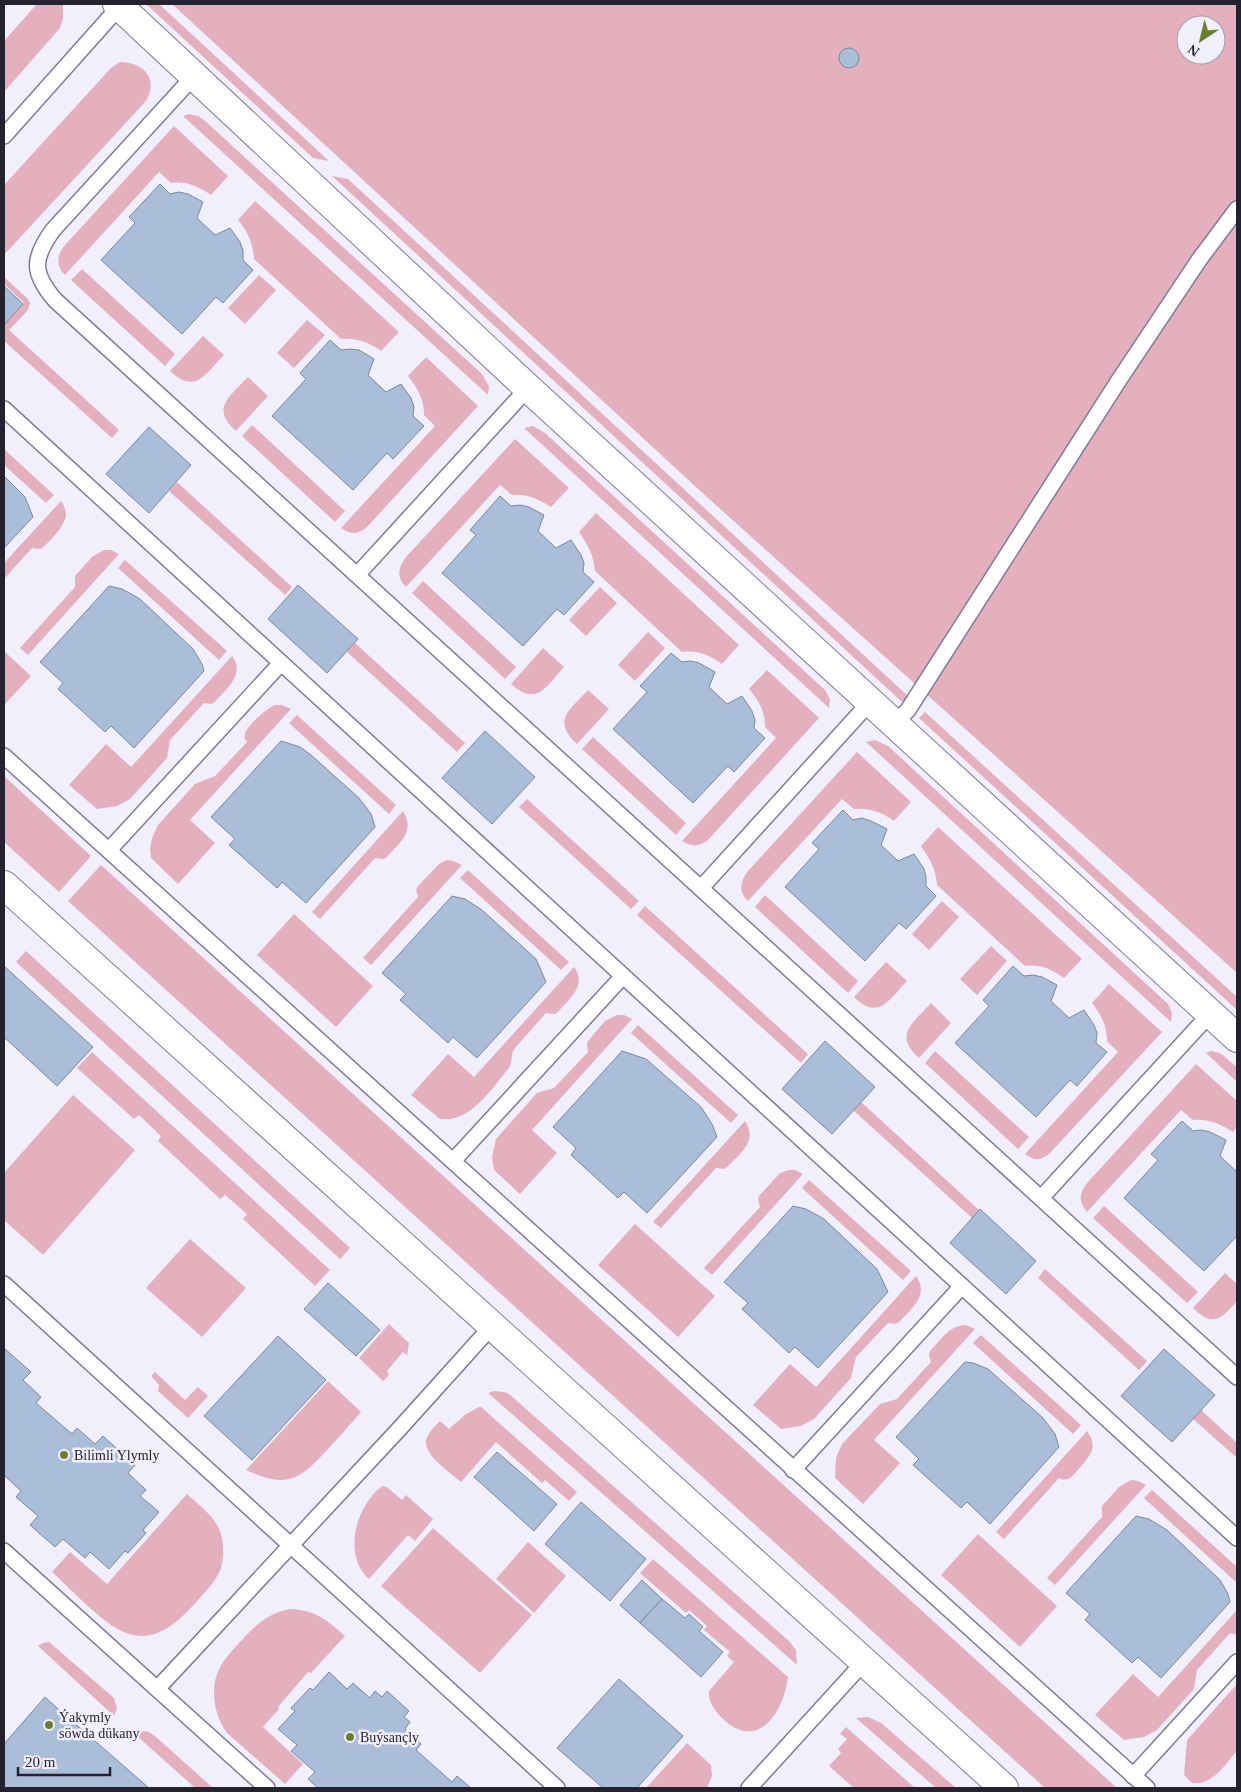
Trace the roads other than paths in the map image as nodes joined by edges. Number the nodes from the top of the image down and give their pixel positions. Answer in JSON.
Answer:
{"nodes":[{"id":1,"x":119,"y":5,"type":"edge"},
{"id":2,"x":194,"y":76,"type":"junction"},
{"id":3,"x":4,"y":136,"type":"edge"},
{"id":4,"x":1237,"y":209,"type":"edge"},
{"id":5,"x":528,"y":388,"type":"junction"},
{"id":6,"x":4,"y":409,"type":"edge"},
{"id":7,"x":357,"y":575,"type":"junction"},
{"id":8,"x":281,"y":663,"type":"junction"},
{"id":9,"x":871,"y":701,"type":"junction"},
{"id":10,"x":895,"y":723,"type":"junction"},
{"id":11,"x":4,"y":756,"type":"edge"},
{"id":12,"x":109,"y":850,"type":"junction"},
{"id":13,"x":4,"y":885,"type":"edge"},
{"id":14,"x":701,"y":888,"type":"junction"},
{"id":15,"x":623,"y":976,"type":"junction"},
{"id":16,"x":1210,"y":1014,"type":"junction"},
{"id":17,"x":1237,"y":1038,"type":"edge"},
{"id":18,"x":453,"y":1161,"type":"junction"},
{"id":19,"x":1041,"y":1198,"type":"junction"},
{"id":20,"x":4,"y":1284,"type":"edge"},
{"id":21,"x":962,"y":1286,"type":"junction"},
{"id":22,"x":492,"y":1326,"type":"junction"},
{"id":23,"x":1237,"y":1377,"type":"edge"},
{"id":24,"x":793,"y":1470,"type":"junction"},
{"id":25,"x":1237,"y":1538,"type":"edge"},
{"id":26,"x":290,"y":1546,"type":"junction"},
{"id":27,"x":4,"y":1551,"type":"edge"},
{"id":28,"x":864,"y":1662,"type":"junction"},
{"id":29,"x":1237,"y":1662,"type":"edge"},
{"id":30,"x":157,"y":1689,"type":"junction"},
{"id":31,"x":1133,"y":1776,"type":"junction"},
{"id":32,"x":267,"y":1788,"type":"edge"},
{"id":33,"x":557,"y":1788,"type":"edge"},
{"id":34,"x":749,"y":1788,"type":"edge"},
{"id":35,"x":1004,"y":1788,"type":"edge"},
{"id":36,"x":1147,"y":1788,"type":"edge"}],
"edges":[{"from":1,"to":2,"type":"street"},
{"from":1,"to":3,"type":"lane"},
{"from":2,"to":5,"type":"street"},
{"from":2,"to":7,"type":"lane"},
{"from":4,"to":10,"type":"lane"},
{"from":5,"to":7,"type":"lane"},
{"from":5,"to":9,"type":"street"},
{"from":6,"to":8,"type":"lane"},
{"from":7,"to":14,"type":"lane"},
{"from":8,"to":12,"type":"lane"},
{"from":8,"to":15,"type":"lane"},
{"from":9,"to":10,"type":"street"},
{"from":9,"to":14,"type":"lane"},
{"from":10,"to":16,"type":"street"},
{"from":11,"to":12,"type":"lane"},
{"from":12,"to":18,"type":"lane"},
{"from":13,"to":22,"type":"street"},
{"from":14,"to":19,"type":"lane"},
{"from":15,"to":18,"type":"lane"},
{"from":15,"to":21,"type":"lane"},
{"from":16,"to":17,"type":"street"},
{"from":16,"to":19,"type":"lane"},
{"from":18,"to":24,"type":"lane"},
{"from":19,"to":23,"type":"lane"},
{"from":20,"to":26,"type":"lane"},
{"from":21,"to":24,"type":"lane"},
{"from":21,"to":25,"type":"lane"},
{"from":22,"to":26,"type":"lane"},
{"from":22,"to":28,"type":"street"},
{"from":24,"to":31,"type":"lane"},
{"from":26,"to":30,"type":"lane"},
{"from":26,"to":33,"type":"lane"},
{"from":27,"to":30,"type":"lane"},
{"from":28,"to":34,"type":"lane"},
{"from":28,"to":35,"type":"street"},
{"from":29,"to":31,"type":"lane"},
{"from":30,"to":32,"type":"lane"},
{"from":31,"to":36,"type":"lane"}]}
